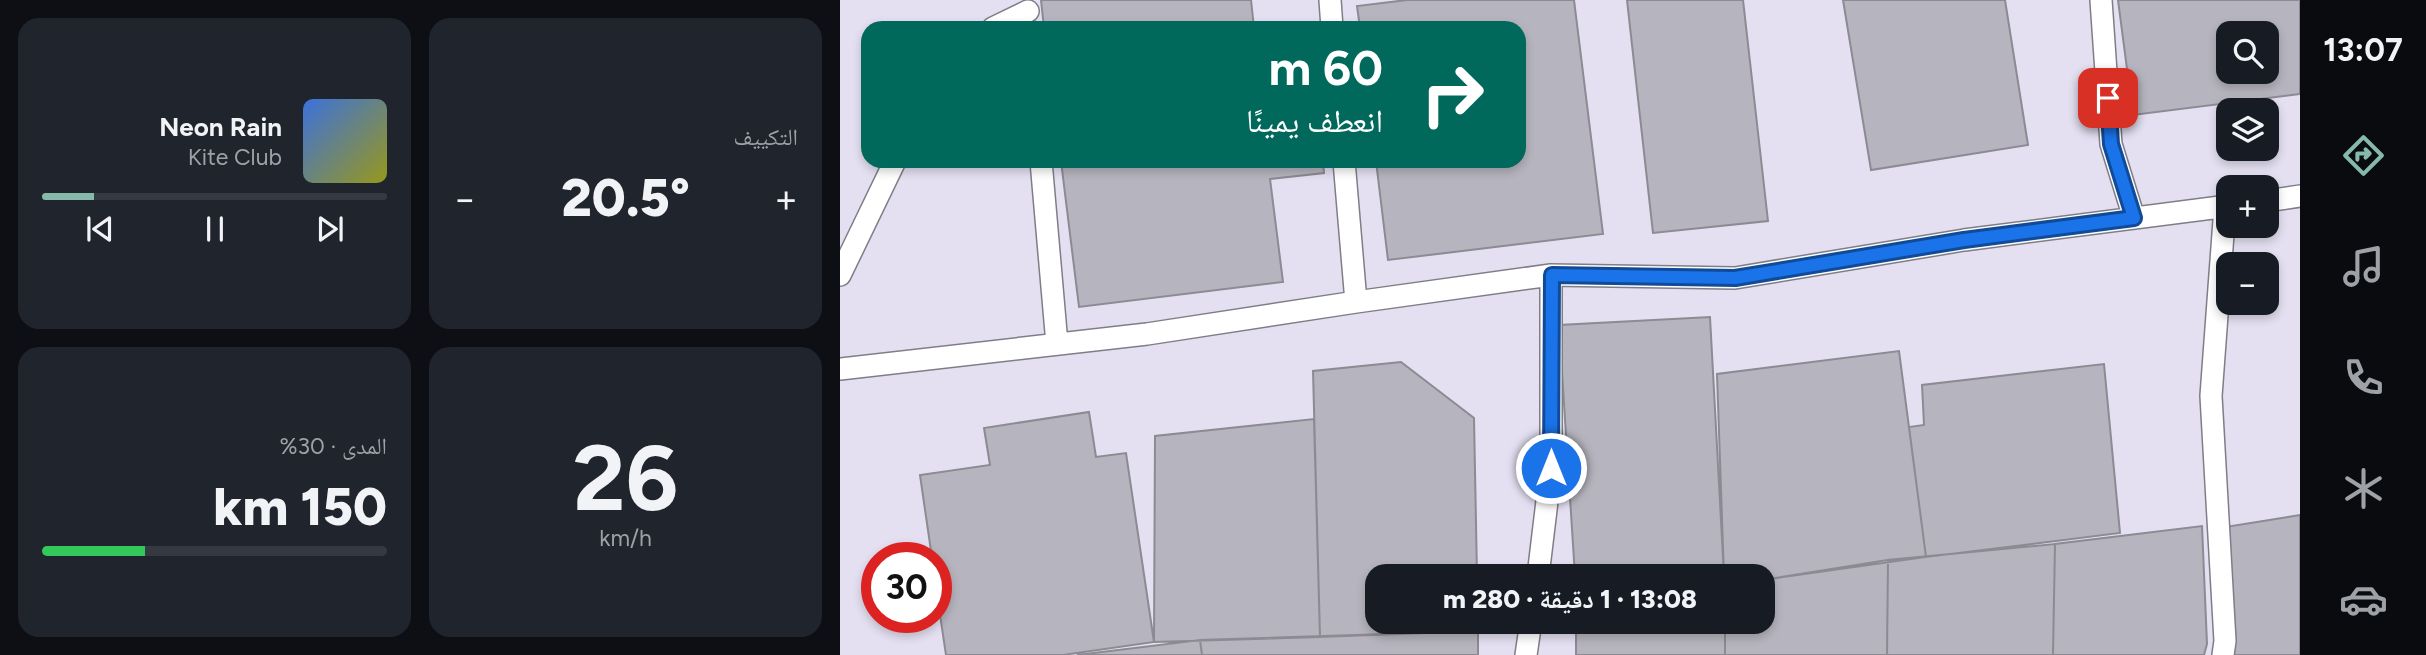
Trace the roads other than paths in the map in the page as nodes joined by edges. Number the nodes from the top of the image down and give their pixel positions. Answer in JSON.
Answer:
{"nodes":[{"id":1,"x":1330,"y":0,"type":"edge"},
{"id":2,"x":2101,"y":0,"type":"edge"},
{"id":3,"x":1028,"y":13,"type":"edge"},
{"id":4,"x":1009,"y":21,"type":"edge"},
{"id":5,"x":1332,"y":21,"type":"edge"},
{"id":6,"x":892,"y":168,"type":"edge"},
{"id":7,"x":1042,"y":168,"type":"edge"},
{"id":8,"x":1345,"y":168,"type":"edge"},
{"id":9,"x":2300,"y":196,"type":"edge"},
{"id":10,"x":2279,"y":199,"type":"edge"},
{"id":11,"x":2216,"y":207,"type":"edge"},
{"id":12,"x":2134,"y":218,"type":"junction"},
{"id":13,"x":2223,"y":238,"type":"edge"},
{"id":14,"x":840,"y":275,"type":"edge"},
{"id":15,"x":1552,"y":275,"type":"junction"},
{"id":16,"x":1356,"y":302,"type":"junction"},
{"id":17,"x":1057,"y":344,"type":"junction"},
{"id":18,"x":840,"y":369,"type":"edge"},
{"id":19,"x":1539,"y":564,"type":"edge"},
{"id":20,"x":1529,"y":634,"type":"edge"},
{"id":21,"x":1526,"y":655,"type":"edge"},
{"id":22,"x":2223,"y":655,"type":"edge"}],
"edges":[{"from":1,"to":5,"type":"street"},
{"from":2,"to":12,"type":"street"},
{"from":3,"to":4,"type":"street"},
{"from":6,"to":14,"type":"street"},
{"from":7,"to":17,"type":"street"},
{"from":8,"to":16,"type":"street"},
{"from":9,"to":10,"type":"street"},
{"from":11,"to":12,"type":"street"},
{"from":12,"to":15,"type":"street"},
{"from":13,"to":22,"type":"street"},
{"from":15,"to":16,"type":"street"},
{"from":15,"to":19,"type":"street"},
{"from":16,"to":17,"type":"street"},
{"from":17,"to":18,"type":"street"},
{"from":20,"to":21,"type":"street"}]}
